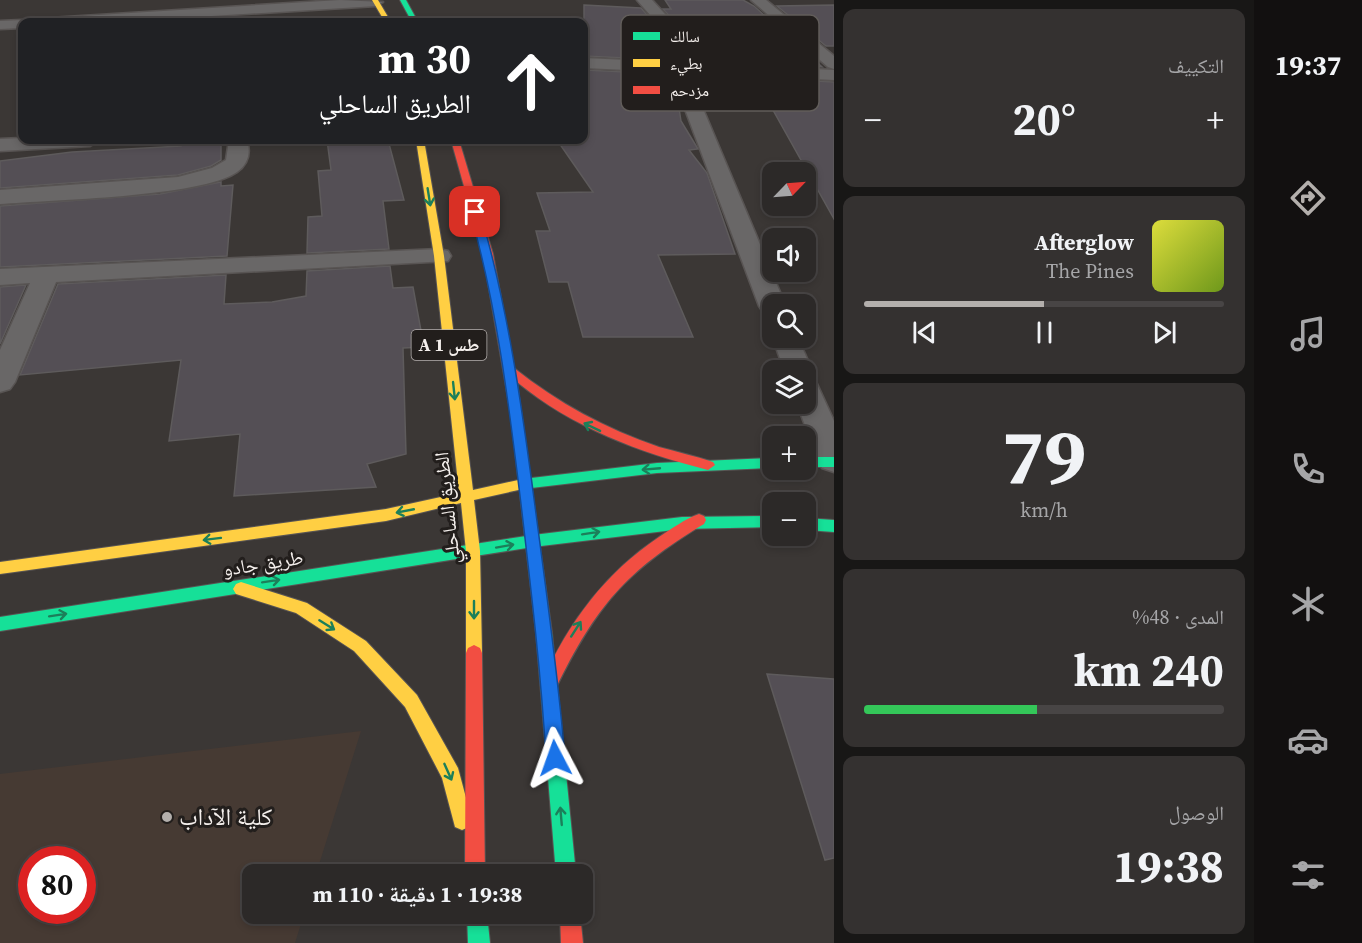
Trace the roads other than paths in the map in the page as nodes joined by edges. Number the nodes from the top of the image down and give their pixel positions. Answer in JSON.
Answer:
{"nodes":[{"id":1,"x":403,"y":0,"type":"edge"},
{"id":2,"x":644,"y":0,"type":"edge"},
{"id":3,"x":758,"y":0,"type":"edge"},
{"id":4,"x":376,"y":1,"type":"edge"},
{"id":5,"x":200,"y":12,"type":"edge"},
{"id":6,"x":657,"y":15,"type":"edge"},
{"id":7,"x":776,"y":15,"type":"edge"},
{"id":8,"x":121,"y":18,"type":"edge"},
{"id":9,"x":386,"y":18,"type":"edge"},
{"id":10,"x":413,"y":18,"type":"edge"},
{"id":11,"x":18,"y":24,"type":"edge"},
{"id":12,"x":0,"y":26,"type":"edge"},
{"id":13,"x":819,"y":51,"type":"edge"},
{"id":14,"x":588,"y":63,"type":"edge"},
{"id":15,"x":834,"y":64,"type":"edge"},
{"id":16,"x":621,"y":65,"type":"edge"},
{"id":17,"x":819,"y":74,"type":"edge"},
{"id":18,"x":834,"y":75,"type":"edge"},
{"id":19,"x":694,"y":111,"type":"edge"},
{"id":20,"x":238,"y":144,"type":"edge"},
{"id":21,"x":421,"y":144,"type":"edge"},
{"id":22,"x":456,"y":144,"type":"edge"},
{"id":23,"x":0,"y":197,"type":"edge"},
{"id":24,"x":439,"y":256,"type":"junction"},
{"id":25,"x":47,"y":274,"type":"junction"},
{"id":26,"x":0,"y":277,"type":"edge"},
{"id":27,"x":767,"y":294,"type":"edge"},
{"id":28,"x":508,"y":369,"type":"junction"},
{"id":29,"x":0,"y":381,"type":"edge"},
{"id":30,"x":816,"y":414,"type":"edge"},
{"id":31,"x":834,"y":461,"type":"edge"},
{"id":32,"x":816,"y":462,"type":"edge"},
{"id":33,"x":762,"y":463,"type":"edge"},
{"id":34,"x":708,"y":465,"type":"junction"},
{"id":35,"x":523,"y":484,"type":"junction"},
{"id":36,"x":465,"y":499,"type":"junction"},
{"id":37,"x":699,"y":520,"type":"junction"},
{"id":38,"x":762,"y":522,"type":"edge"},
{"id":39,"x":816,"y":525,"type":"edge"},
{"id":40,"x":834,"y":526,"type":"edge"},
{"id":41,"x":533,"y":541,"type":"junction"},
{"id":42,"x":473,"y":551,"type":"junction"},
{"id":43,"x":0,"y":568,"type":"edge"},
{"id":44,"x":234,"y":587,"type":"junction"},
{"id":45,"x":0,"y":624,"type":"edge"},
{"id":46,"x":550,"y":682,"type":"junction"},
{"id":47,"x":473,"y":864,"type":"edge"},
{"id":48,"x":475,"y":864,"type":"edge"},
{"id":49,"x":565,"y":864,"type":"edge"},
{"id":50,"x":478,"y":924,"type":"edge"},
{"id":51,"x":571,"y":924,"type":"edge"},
{"id":52,"x":479,"y":943,"type":"edge"},
{"id":53,"x":572,"y":943,"type":"edge"}],
"edges":[{"from":1,"to":10,"type":"main road"},
{"from":2,"to":6,"type":"street"},
{"from":3,"to":7,"type":"street"},
{"from":4,"to":5,"type":"street"},
{"from":4,"to":9,"type":"main road"},
{"from":5,"to":8,"type":"street"},
{"from":11,"to":12,"type":"street"},
{"from":13,"to":15,"type":"street"},
{"from":14,"to":16,"type":"street"},
{"from":17,"to":18,"type":"street"},
{"from":19,"to":27,"type":"street"},
{"from":20,"to":23,"type":"street"},
{"from":21,"to":24,"type":"main road","name":"الطريق الساحلي","number":"A 1 طس","one_way":true},
{"from":22,"to":28,"type":"main road","number":"A 1 طس"},
{"from":24,"to":25,"type":"street"},
{"from":24,"to":36,"type":"main road","name":"الطريق الساحلي","number":"A 1 طس","one_way":true},
{"from":25,"to":26,"type":"street"},
{"from":25,"to":29,"type":"street"},
{"from":34,"to":28,"type":"main road","one_way":true},
{"from":28,"to":35,"type":"main road","number":"A 1 طس"},
{"from":30,"to":31,"type":"street"},
{"from":31,"to":32,"type":"main road"},
{"from":33,"to":34,"type":"main road"},
{"from":34,"to":35,"type":"main road","name":"طريق جادو","one_way":true},
{"from":35,"to":36,"type":"main road","name":"طريق جادو"},
{"from":35,"to":41,"type":"main road","number":"A 1 طس"},
{"from":36,"to":42,"type":"main road","name":"الطريق الساحلي","number":"A 1 طس"},
{"from":36,"to":43,"type":"main road","name":"طريق جادو","one_way":true},
{"from":37,"to":38,"type":"main road","name":"طريق جادو"},
{"from":41,"to":37,"type":"main road","name":"طريق جادو","one_way":true},
{"from":46,"to":37,"type":"main road","one_way":true},
{"from":39,"to":40,"type":"main road"},
{"from":42,"to":41,"type":"main road","name":"طريق جادو","one_way":true},
{"from":41,"to":46,"type":"main road","number":"A 1 طس"},
{"from":44,"to":42,"type":"main road","name":"طريق جادو","one_way":true},
{"from":42,"to":48,"type":"main road","name":"الطريق الساحلي","number":"A 1 طس","one_way":true},
{"from":45,"to":44,"type":"main road","name":"طريق جادو","one_way":true},
{"from":44,"to":47,"type":"main road","one_way":true},
{"from":49,"to":46,"type":"main road","number":"A 1 طس","one_way":true},
{"from":50,"to":52,"type":"main road"},
{"from":51,"to":53,"type":"main road"}]}
